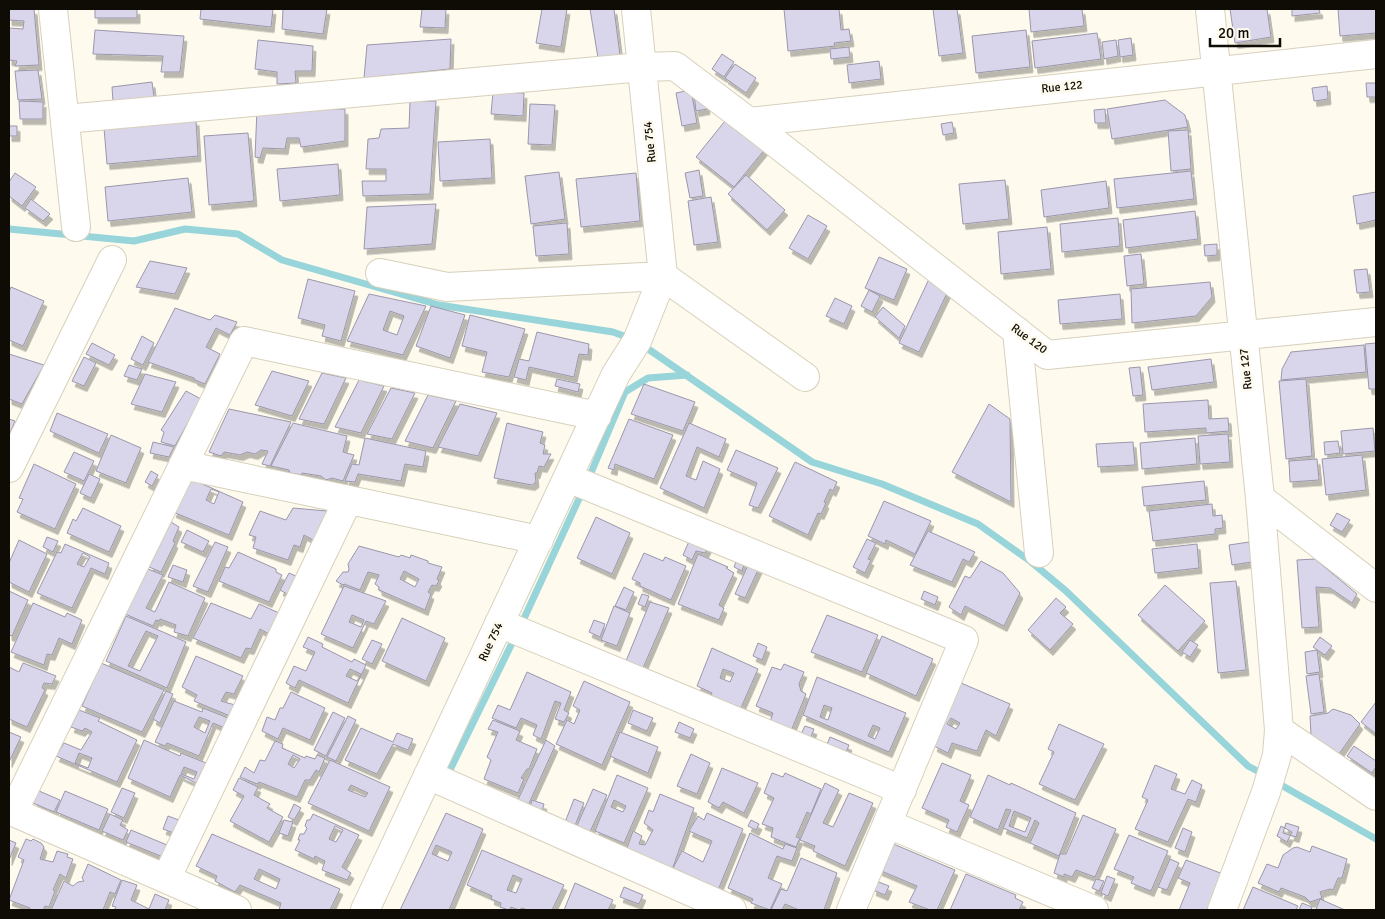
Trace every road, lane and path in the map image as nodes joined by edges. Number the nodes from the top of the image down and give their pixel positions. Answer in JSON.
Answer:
{"nodes":[{"id":1,"x":53,"y":9,"type":"edge"},
{"id":2,"x":636,"y":9,"type":"edge"},
{"id":3,"x":1210,"y":9,"type":"edge"},
{"id":4,"x":1376,"y":54,"type":"edge"},
{"id":5,"x":642,"y":67,"type":"junction"},
{"id":6,"x":1216,"y":70,"type":"junction"},
{"id":7,"x":65,"y":119,"type":"junction"},
{"id":8,"x":749,"y":122,"type":"junction"},
{"id":9,"x":76,"y":226,"type":"dead end"},
{"id":10,"x":112,"y":260,"type":"dead end"},
{"id":11,"x":380,"y":273,"type":"dead end"},
{"id":12,"x":663,"y":276,"type":"junction"},
{"id":13,"x":1376,"y":322,"type":"edge"},
{"id":14,"x":1016,"y":331,"type":"junction"},
{"id":15,"x":1243,"y":335,"type":"junction"},
{"id":16,"x":805,"y":377,"type":"dead end"},
{"id":17,"x":597,"y":416,"type":"junction"},
{"id":18,"x":183,"y":465,"type":"junction"},
{"id":19,"x":9,"y":468,"type":"edge"},
{"id":20,"x":568,"y":478,"type":"junction"},
{"id":21,"x":1260,"y":498,"type":"junction"},
{"id":22,"x":348,"y":500,"type":"junction"},
{"id":23,"x":539,"y":540,"type":"junction"},
{"id":24,"x":1039,"y":553,"type":"dead end"},
{"id":25,"x":1376,"y":588,"type":"edge"},
{"id":26,"x":499,"y":624,"type":"junction"},
{"id":27,"x":1278,"y":743,"type":"junction"},
{"id":28,"x":428,"y":775,"type":"junction"},
{"id":29,"x":902,"y":790,"type":"junction"},
{"id":30,"x":1376,"y":796,"type":"edge"},
{"id":31,"x":11,"y":811,"type":"edge"},
{"id":32,"x":888,"y":824,"type":"junction"},
{"id":33,"x":166,"y":879,"type":"junction"},
{"id":34,"x":1044,"y":901,"type":"edge"},
{"id":35,"x":236,"y":910,"type":"edge"},
{"id":36,"x":365,"y":910,"type":"edge"},
{"id":37,"x":732,"y":910,"type":"edge"},
{"id":38,"x":851,"y":910,"type":"edge"},
{"id":39,"x":1094,"y":910,"type":"edge"},
{"id":40,"x":1222,"y":910,"type":"edge"}],
"edges":[{"from":1,"to":7,"type":"street"},
{"from":2,"to":5,"type":"street","name":"Rue 754"},
{"from":3,"to":6,"type":"street","name":"Rue 127"},
{"from":4,"to":6,"type":"street","name":"Rue 122"},
{"from":5,"to":7,"type":"street","name":"Rue 120"},
{"from":5,"to":8,"type":"street","name":"Rue 120"},
{"from":5,"to":12,"type":"street","name":"Rue 754"},
{"from":6,"to":8,"type":"street","name":"Rue 122"},
{"from":6,"to":15,"type":"street","name":"Rue 127"},
{"from":7,"to":9,"type":"street"},
{"from":8,"to":14,"type":"street","name":"Rue 120"},
{"from":10,"to":19,"type":"street"},
{"from":11,"to":12,"type":"street"},
{"from":12,"to":16,"type":"street"},
{"from":12,"to":17,"type":"street","name":"Rue 754"},
{"from":13,"to":15,"type":"street","name":"Rue 120"},
{"from":14,"to":15,"type":"street","name":"Rue 120"},
{"from":14,"to":24,"type":"street"},
{"from":15,"to":21,"type":"street","name":"Rue 127"},
{"from":17,"to":18,"type":"street"},
{"from":17,"to":20,"type":"street","name":"Rue 754"},
{"from":18,"to":22,"type":"street"},
{"from":18,"to":31,"type":"street"},
{"from":20,"to":23,"type":"street","name":"Rue 754"},
{"from":20,"to":29,"type":"street"},
{"from":21,"to":25,"type":"street"},
{"from":21,"to":27,"type":"street","name":"Rue 127"},
{"from":22,"to":23,"type":"street"},
{"from":22,"to":33,"type":"street"},
{"from":23,"to":26,"type":"street","name":"Rue 754"},
{"from":26,"to":28,"type":"street","name":"Rue 754"},
{"from":26,"to":29,"type":"street"},
{"from":27,"to":30,"type":"street"},
{"from":27,"to":40,"type":"street"},
{"from":28,"to":36,"type":"street","name":"Rue 754"},
{"from":28,"to":37,"type":"street"},
{"from":29,"to":32,"type":"street"},
{"from":31,"to":33,"type":"street"},
{"from":32,"to":34,"type":"street"},
{"from":32,"to":38,"type":"street"},
{"from":33,"to":35,"type":"street"},
{"from":34,"to":39,"type":"street"}]}
